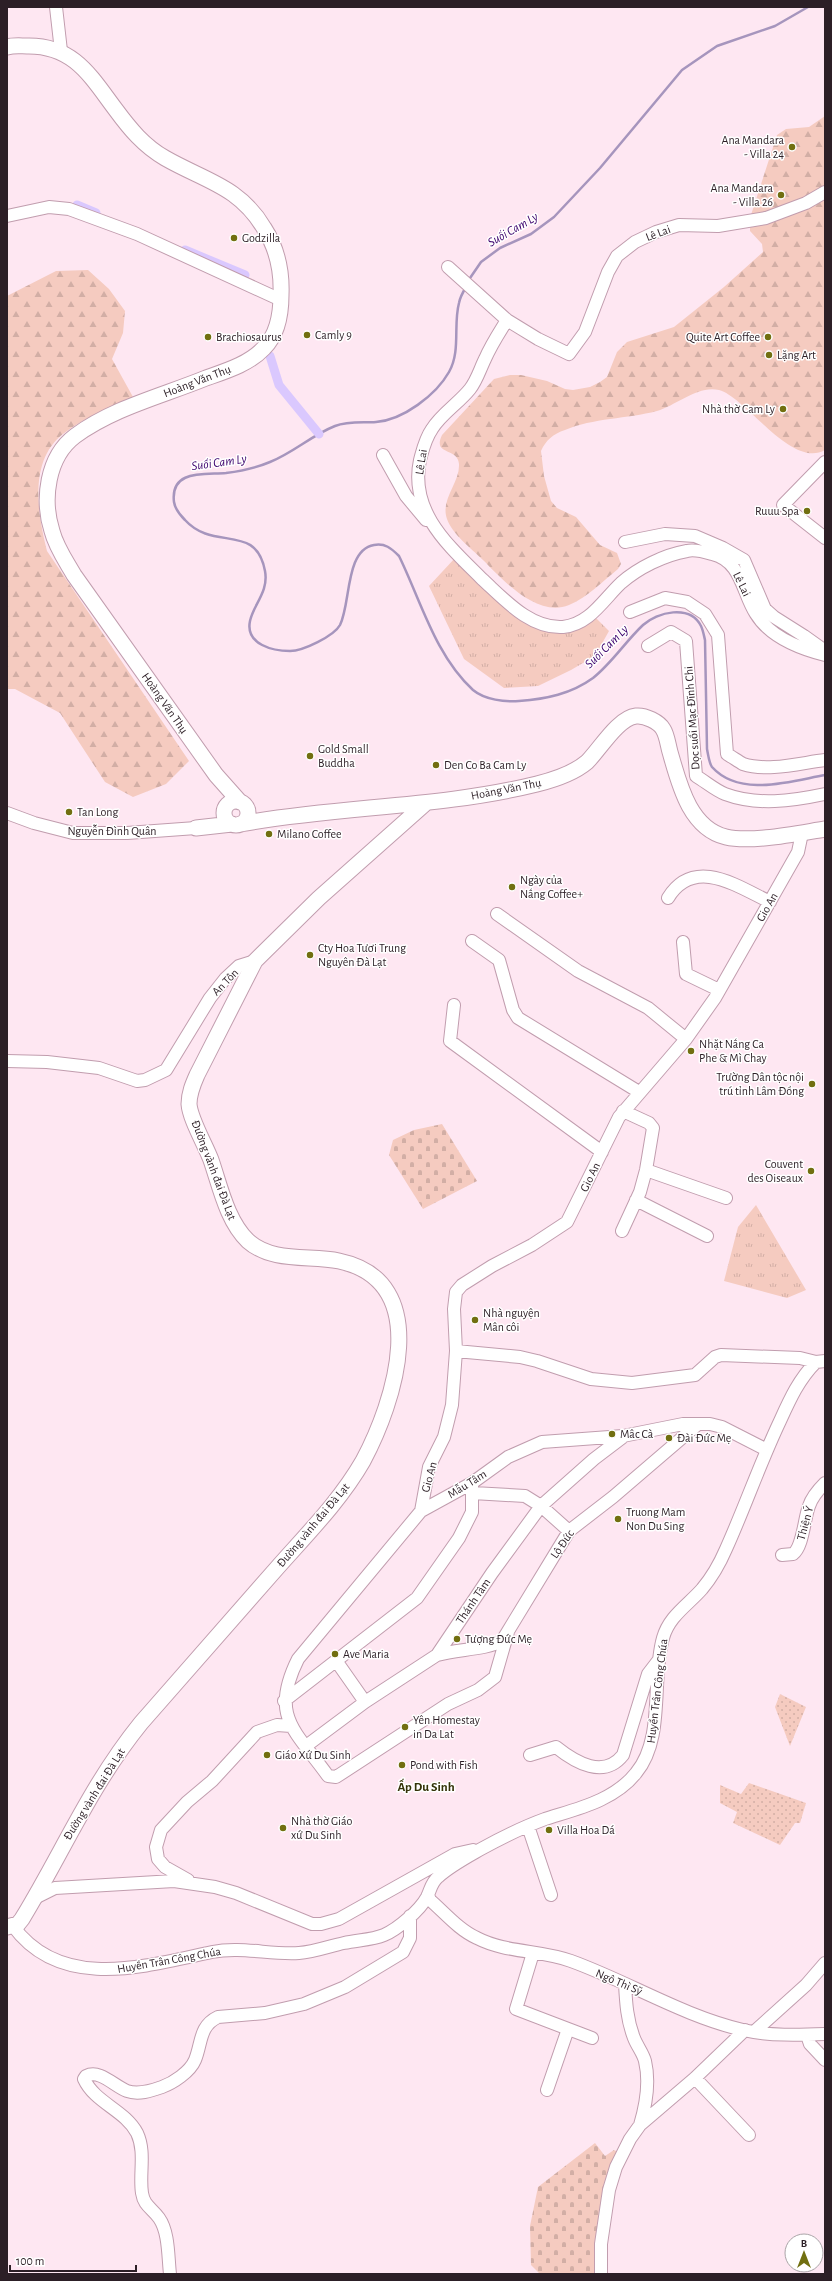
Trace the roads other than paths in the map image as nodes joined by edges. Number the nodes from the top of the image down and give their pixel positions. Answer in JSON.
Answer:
{"nodes":[{"id":1,"x":56,"y":7,"type":"edge"},
{"id":2,"x":7,"y":47,"type":"edge"},
{"id":3,"x":62,"y":51,"type":"junction"},
{"id":4,"x":825,"y":192,"type":"edge"},
{"id":5,"x":7,"y":216,"type":"edge"},
{"id":6,"x":448,"y":267,"type":"dead end"},
{"id":7,"x":281,"y":300,"type":"junction"},
{"id":8,"x":507,"y":320,"type":"junction"},
{"id":9,"x":382,"y":455,"type":"dead end"},
{"id":10,"x":825,"y":462,"type":"edge"},
{"id":11,"x":435,"y":530,"type":"junction"},
{"id":12,"x":825,"y":538,"type":"edge"},
{"id":13,"x":625,"y":542,"type":"dead end"},
{"id":14,"x":630,"y":612,"type":"dead end"},
{"id":15,"x":648,"y":646,"type":"dead end"},
{"id":16,"x":825,"y":651,"type":"edge"},
{"id":17,"x":825,"y":655,"type":"edge"},
{"id":18,"x":823,"y":759,"type":"edge"},
{"id":19,"x":216,"y":775,"type":"junction"},
{"id":20,"x":696,"y":776,"type":"junction"},
{"id":21,"x":679,"y":784,"type":"junction"},
{"id":22,"x":825,"y":794,"type":"edge"},
{"id":23,"x":426,"y":802,"type":"junction"},
{"id":24,"x":243,"y":804,"type":"junction"},
{"id":25,"x":225,"y":809,"type":"junction"},
{"id":26,"x":7,"y":813,"type":"edge"},
{"id":27,"x":284,"y":816,"type":"junction"},
{"id":28,"x":236,"y":824,"type":"junction"},
{"id":29,"x":196,"y":828,"type":"junction"},
{"id":30,"x":825,"y":829,"type":"edge"},
{"id":31,"x":802,"y":833,"type":"junction"},
{"id":32,"x":668,"y":898,"type":"dead end"},
{"id":33,"x":770,"y":902,"type":"junction"},
{"id":34,"x":497,"y":914,"type":"dead end"},
{"id":35,"x":472,"y":942,"type":"dead end"},
{"id":36,"x":683,"y":942,"type":"dead end"},
{"id":37,"x":254,"y":961,"type":"junction"},
{"id":38,"x":719,"y":990,"type":"junction"},
{"id":39,"x":454,"y":1005,"type":"dead end"},
{"id":40,"x":686,"y":1039,"type":"junction"},
{"id":41,"x":7,"y":1061,"type":"edge"},
{"id":42,"x":639,"y":1092,"type":"junction"},
{"id":43,"x":623,"y":1112,"type":"junction"},
{"id":44,"x":602,"y":1152,"type":"junction"},
{"id":45,"x":646,"y":1170,"type":"junction"},
{"id":46,"x":726,"y":1198,"type":"dead end"},
{"id":47,"x":636,"y":1200,"type":"junction"},
{"id":48,"x":622,"y":1231,"type":"dead end"},
{"id":49,"x":707,"y":1236,"type":"dead end"},
{"id":50,"x":456,"y":1351,"type":"junction"},
{"id":51,"x":821,"y":1361,"type":"edge"},
{"id":52,"x":697,"y":1425,"type":"junction"},
{"id":53,"x":624,"y":1436,"type":"junction"},
{"id":54,"x":766,"y":1450,"type":"junction"},
{"id":55,"x":825,"y":1483,"type":"edge"},
{"id":56,"x":472,"y":1488,"type":"junction"},
{"id":57,"x":541,"y":1506,"type":"junction"},
{"id":58,"x":421,"y":1511,"type":"junction"},
{"id":59,"x":569,"y":1531,"type":"junction"},
{"id":60,"x":782,"y":1555,"type":"dead end"},
{"id":61,"x":508,"y":1632,"type":"junction"},
{"id":62,"x":437,"y":1655,"type":"junction"},
{"id":63,"x":659,"y":1660,"type":"junction"},
{"id":64,"x":336,"y":1662,"type":"junction"},
{"id":65,"x":284,"y":1701,"type":"junction"},
{"id":66,"x":365,"y":1702,"type":"junction"},
{"id":67,"x":292,"y":1726,"type":"junction"},
{"id":68,"x":306,"y":1746,"type":"junction"},
{"id":69,"x":530,"y":1756,"type":"dead end"},
{"id":70,"x":528,"y":1826,"type":"junction"},
{"id":71,"x":484,"y":1848,"type":"junction"},
{"id":72,"x":196,"y":1884,"type":"junction"},
{"id":73,"x":428,"y":1895,"type":"junction"},
{"id":74,"x":551,"y":1895,"type":"dead end"},
{"id":75,"x":33,"y":1899,"type":"junction"},
{"id":76,"x":410,"y":1916,"type":"junction"},
{"id":77,"x":10,"y":1927,"type":"edge"},
{"id":78,"x":533,"y":1953,"type":"junction"},
{"id":79,"x":825,"y":1963,"type":"edge"},
{"id":80,"x":625,"y":1984,"type":"junction"},
{"id":81,"x":568,"y":2029,"type":"junction"},
{"id":82,"x":750,"y":2031,"type":"junction"},
{"id":83,"x":825,"y":2034,"type":"edge"},
{"id":84,"x":807,"y":2035,"type":"junction"},
{"id":85,"x":592,"y":2038,"type":"dead end"},
{"id":86,"x":825,"y":2060,"type":"edge"},
{"id":87,"x":695,"y":2078,"type":"junction"},
{"id":88,"x":547,"y":2090,"type":"dead end"},
{"id":89,"x":640,"y":2125,"type":"junction"},
{"id":90,"x":749,"y":2135,"type":"dead end"},
{"id":91,"x":170,"y":2274,"type":"edge"},
{"id":92,"x":601,"y":2274,"type":"edge"}],
"edges":[{"from":1,"to":3,"type":"street"},
{"from":2,"to":3,"type":"main road","name":"Hoàng Văn Thụ"},
{"from":3,"to":7,"type":"main road","name":"Hoàng Văn Thụ"},
{"from":4,"to":8,"type":"street","name":"Lê Lai"},
{"from":5,"to":7,"type":"street"},
{"from":6,"to":8,"type":"street"},
{"from":7,"to":19,"type":"main road","name":"Hoàng Văn Thụ"},
{"from":8,"to":11,"type":"street","name":"Lê Lai"},
{"from":9,"to":11,"type":"street"},
{"from":10,"to":12,"type":"street"},
{"from":11,"to":17,"type":"street","name":"Lê Lai"},
{"from":13,"to":16,"type":"street"},
{"from":14,"to":18,"type":"street"},
{"from":15,"to":20,"type":"street","name":"Dọc suối Mạc Đĩnh Chi"},
{"from":19,"to":24,"type":"main road","name":"Hoàng Văn Thụ"},
{"from":19,"to":25,"type":"main road","name":"Hoàng Văn Thụ"},
{"from":20,"to":21,"type":"street"},
{"from":20,"to":22,"type":"street","name":"Dọc suối Mạc Đĩnh Chi"},
{"from":21,"to":23,"type":"main road","name":"Hoàng Văn Thụ"},
{"from":21,"to":31,"type":"main road","name":"Hoàng Văn Thụ"},
{"from":23,"to":27,"type":"main road","name":"Hoàng Văn Thụ"},
{"from":23,"to":37,"type":"main road","name":"An Tôn"},
{"from":24,"to":25,"type":"main road"},
{"from":24,"to":27,"type":"main road","name":"Hoàng Văn Thụ"},
{"from":24,"to":28,"type":"main road"},
{"from":25,"to":28,"type":"main road"},
{"from":25,"to":29,"type":"main road"},
{"from":26,"to":29,"type":"street","name":"Nguyễn Đình Quân"},
{"from":27,"to":28,"type":"main road","name":"Hoàng Văn Thụ"},
{"from":28,"to":29,"type":"main road","name":"Hoàng Văn Thụ"},
{"from":30,"to":31,"type":"main road","name":"Hoàng Văn Thụ"},
{"from":31,"to":33,"type":"street","name":"Gio An"},
{"from":32,"to":33,"type":"street"},
{"from":33,"to":38,"type":"street","name":"Gio An"},
{"from":34,"to":40,"type":"street"},
{"from":35,"to":42,"type":"street"},
{"from":36,"to":38,"type":"street"},
{"from":37,"to":41,"type":"street","name":"An Tôn"},
{"from":37,"to":75,"type":"main road","name":"Đường vành đai Đà Lạt"},
{"from":38,"to":40,"type":"street","name":"Gio An"},
{"from":39,"to":44,"type":"street"},
{"from":40,"to":42,"type":"street","name":"Gio An"},
{"from":42,"to":43,"type":"street","name":"Gio An"},
{"from":43,"to":44,"type":"street","name":"Gio An"},
{"from":43,"to":45,"type":"street"},
{"from":44,"to":50,"type":"street","name":"Gio An"},
{"from":45,"to":46,"type":"street"},
{"from":45,"to":47,"type":"street"},
{"from":47,"to":48,"type":"street"},
{"from":47,"to":49,"type":"street"},
{"from":50,"to":51,"type":"street"},
{"from":50,"to":58,"type":"street","name":"Gio An"},
{"from":51,"to":54,"type":"street","name":"Huyền Trân Công Chúa"},
{"from":52,"to":53,"type":"street","name":"Mẫu Tâm"},
{"from":52,"to":54,"type":"street","name":"Mẫu Tâm"},
{"from":52,"to":59,"type":"street","name":"Lộ Đức"},
{"from":53,"to":56,"type":"street","name":"Mẫu Tâm"},
{"from":53,"to":57,"type":"street","name":"Thánh Tâm"},
{"from":54,"to":63,"type":"street","name":"Huyền Trân Công Chúa"},
{"from":55,"to":60,"type":"street","name":"Thiện Ý"},
{"from":56,"to":57,"type":"street"},
{"from":56,"to":58,"type":"street","name":"Mẫu Tâm"},
{"from":56,"to":64,"type":"street"},
{"from":57,"to":59,"type":"street"},
{"from":57,"to":62,"type":"street","name":"Thánh Tâm"},
{"from":58,"to":65,"type":"street","name":"Mẫu Tâm"},
{"from":59,"to":61,"type":"street","name":"Lộ Đức"},
{"from":61,"to":62,"type":"street","name":"Lộ Đức"},
{"from":61,"to":68,"type":"street","name":"Mẫu Tâm"},
{"from":62,"to":66,"type":"street","name":"Thánh Tâm"},
{"from":63,"to":69,"type":"street"},
{"from":63,"to":70,"type":"street","name":"Huyền Trân Công Chúa"},
{"from":64,"to":65,"type":"street"},
{"from":64,"to":66,"type":"street"},
{"from":65,"to":67,"type":"street","name":"Mẫu Tâm"},
{"from":66,"to":68,"type":"street","name":"Thánh Tâm"},
{"from":67,"to":68,"type":"street","name":"Mẫu Tâm"},
{"from":67,"to":72,"type":"street"},
{"from":70,"to":71,"type":"street","name":"Huyền Trân Công Chúa"},
{"from":70,"to":74,"type":"street"},
{"from":71,"to":72,"type":"street"},
{"from":71,"to":73,"type":"street","name":"Huyền Trân Công Chúa"},
{"from":72,"to":75,"type":"street"},
{"from":73,"to":76,"type":"street","name":"Huyền Trân Công Chúa"},
{"from":73,"to":78,"type":"street","name":"Ngô Thì Sỹ"},
{"from":75,"to":77,"type":"main road","name":"Đường vành đai Đà Lạt"},
{"from":76,"to":77,"type":"street","name":"Huyền Trân Công Chúa"},
{"from":76,"to":91,"type":"street"},
{"from":78,"to":80,"type":"street","name":"Ngô Thì Sỹ"},
{"from":78,"to":81,"type":"street"},
{"from":79,"to":82,"type":"street"},
{"from":80,"to":82,"type":"street","name":"Ngô Thì Sỹ"},
{"from":80,"to":89,"type":"street"},
{"from":81,"to":85,"type":"street"},
{"from":81,"to":88,"type":"street"},
{"from":82,"to":84,"type":"street","name":"Ngô Thì Sỹ"},
{"from":82,"to":87,"type":"street"},
{"from":83,"to":84,"type":"street","name":"Ngô Thì Sỹ"},
{"from":84,"to":86,"type":"street"},
{"from":87,"to":89,"type":"street"},
{"from":87,"to":90,"type":"street"},
{"from":89,"to":92,"type":"street"}]}
